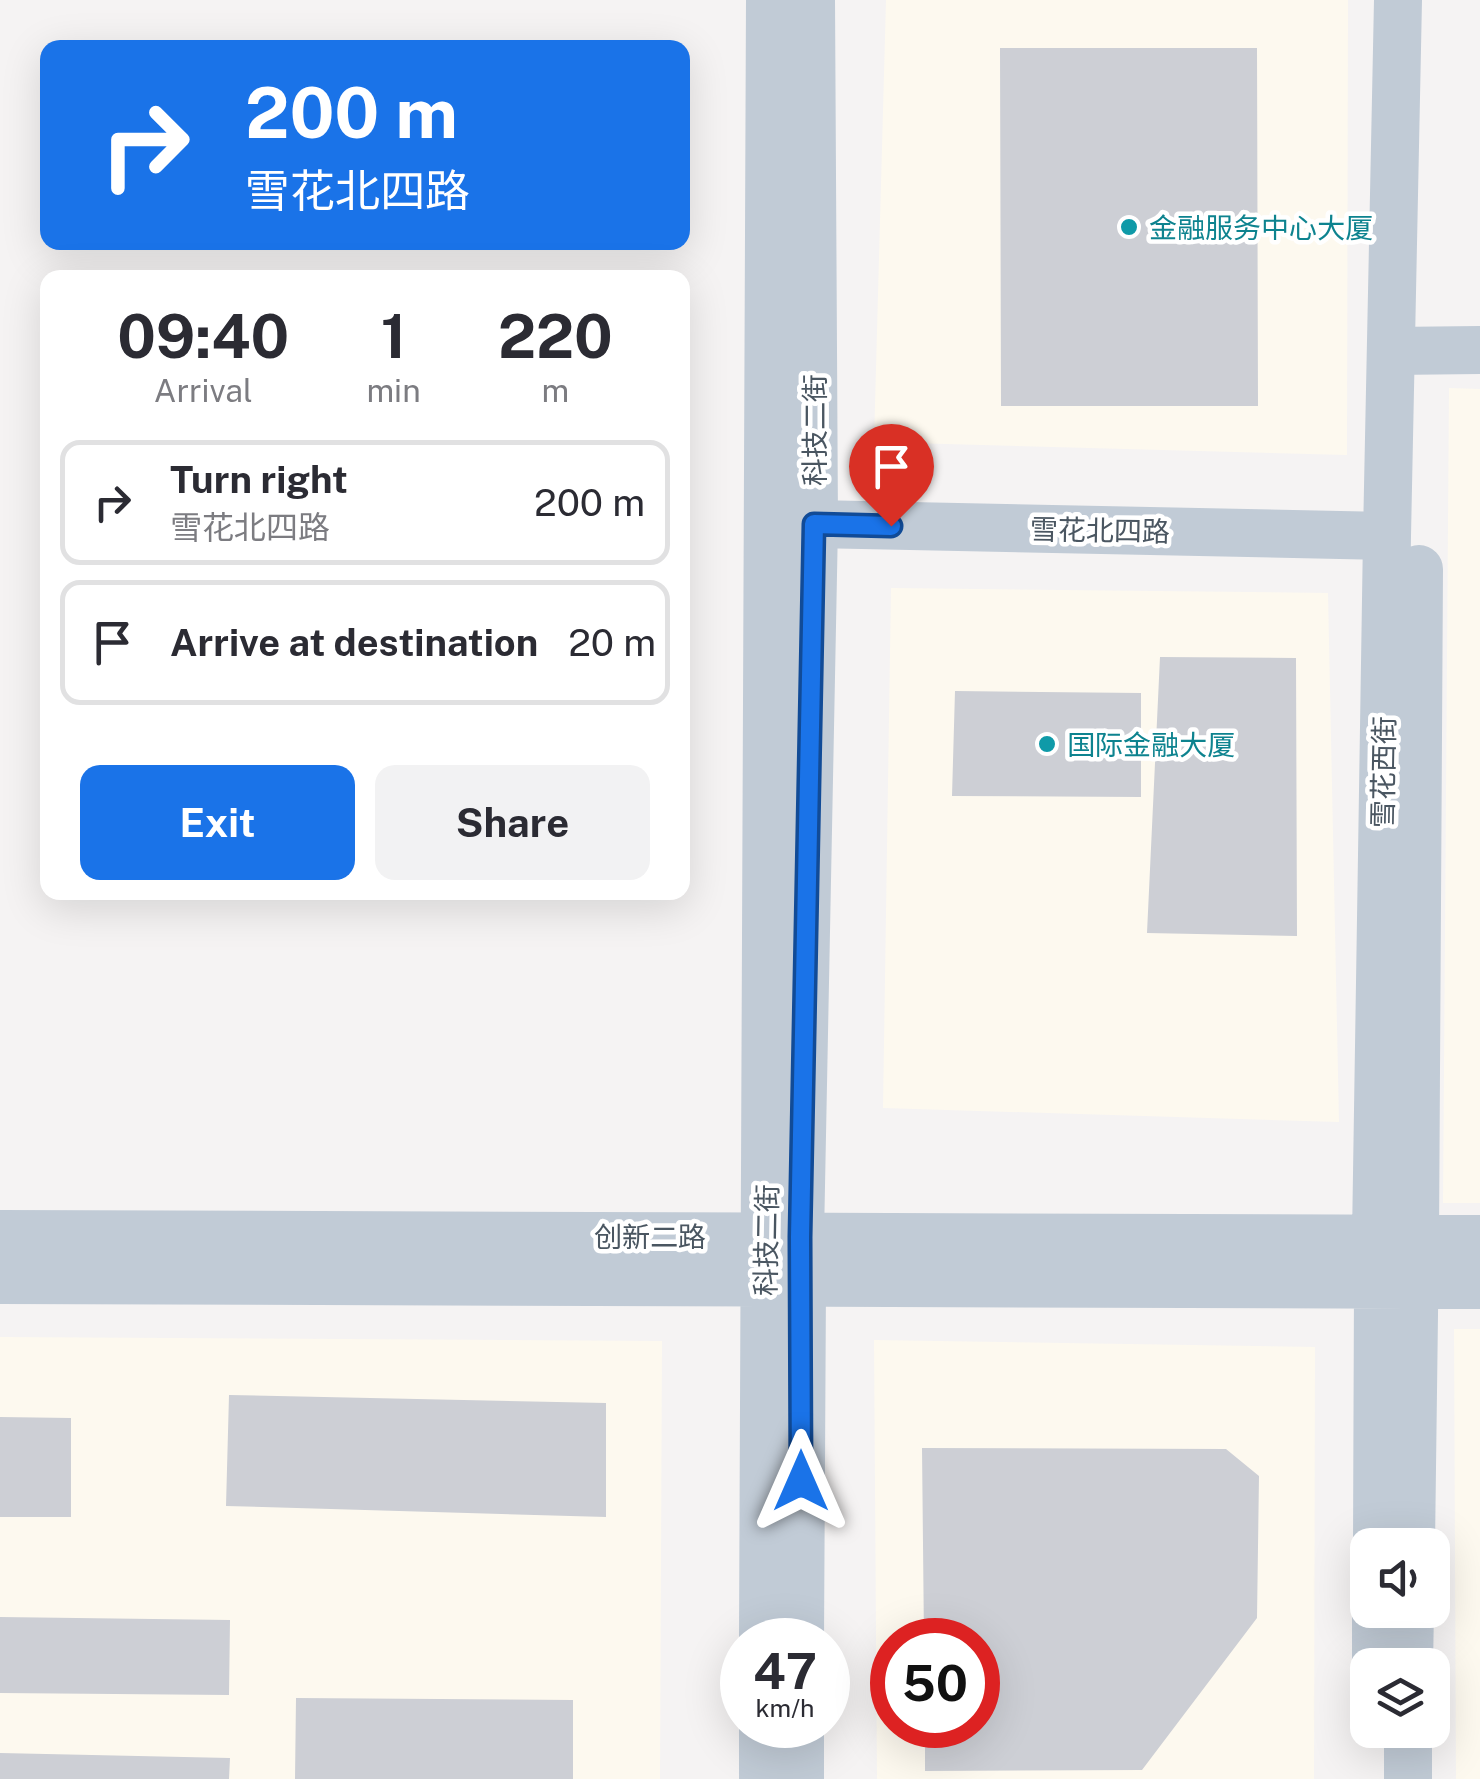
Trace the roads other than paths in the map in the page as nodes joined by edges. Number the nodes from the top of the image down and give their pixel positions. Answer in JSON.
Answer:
{"nodes":[{"id":1,"x":770,"y":0,"type":"edge"},
{"id":2,"x":811,"y":0,"type":"edge"},
{"id":3,"x":1398,"y":0,"type":"edge"},
{"id":4,"x":1426,"y":0,"type":"edge"},
{"id":5,"x":1406,"y":350,"type":"junction"},
{"id":6,"x":1480,"y":350,"type":"edge"},
{"id":7,"x":814,"y":524,"type":"junction"},
{"id":8,"x":1386,"y":536,"type":"junction"},
{"id":9,"x":0,"y":1234,"type":"edge"},
{"id":10,"x":1396,"y":1238,"type":"junction"},
{"id":11,"x":1480,"y":1238,"type":"edge"},
{"id":12,"x":783,"y":1260,"type":"junction"},
{"id":13,"x":0,"y":1280,"type":"edge"},
{"id":14,"x":1396,"y":1285,"type":"junction"},
{"id":15,"x":1480,"y":1285,"type":"edge"},
{"id":16,"x":1377,"y":1528,"type":"edge"},
{"id":17,"x":1409,"y":1528,"type":"edge"},
{"id":18,"x":765,"y":1618,"type":"edge"},
{"id":19,"x":799,"y":1618,"type":"edge"},
{"id":20,"x":763,"y":1748,"type":"edge"},
{"id":21,"x":800,"y":1748,"type":"edge"},
{"id":22,"x":1376,"y":1748,"type":"edge"},
{"id":23,"x":1408,"y":1748,"type":"edge"},
{"id":24,"x":763,"y":1779,"type":"edge"},
{"id":25,"x":800,"y":1779,"type":"edge"},
{"id":26,"x":1375,"y":1779,"type":"edge"},
{"id":27,"x":1408,"y":1779,"type":"edge"}],
"edges":[{"from":1,"to":12,"type":"street","name":"科技二街"},
{"from":2,"to":7,"type":"street","name":"科技二街"},
{"from":3,"to":5,"type":"street","name":"雪花西街"},
{"from":4,"to":5,"type":"street","name":"雪花西街"},
{"from":5,"to":6,"type":"street"},
{"from":5,"to":8,"type":"street","name":"雪花西街"},
{"from":5,"to":10,"type":"street","name":"雪花西街"},
{"from":7,"to":8,"type":"street","name":"雪花北四路"},
{"from":7,"to":12,"type":"street","name":"科技二街"},
{"from":8,"to":10,"type":"street","name":"雪花西街"},
{"from":9,"to":12,"type":"street","name":"创新二路"},
{"from":10,"to":11,"type":"street","name":"创新二路"},
{"from":10,"to":12,"type":"street","name":"创新二路"},
{"from":10,"to":14,"type":"street","name":"雪花西街"},
{"from":12,"to":13,"type":"street","name":"创新二路"},
{"from":12,"to":14,"type":"street","name":"创新二路"},
{"from":12,"to":18,"type":"street","name":"科技二街"},
{"from":12,"to":19,"type":"street","name":"科技二街"},
{"from":14,"to":15,"type":"street","name":"创新二路"},
{"from":14,"to":16,"type":"street","name":"雪花西街"},
{"from":14,"to":17,"type":"street","name":"雪花西街"},
{"from":20,"to":24,"type":"street"},
{"from":21,"to":25,"type":"street"},
{"from":22,"to":26,"type":"street"},
{"from":23,"to":27,"type":"street"}]}
